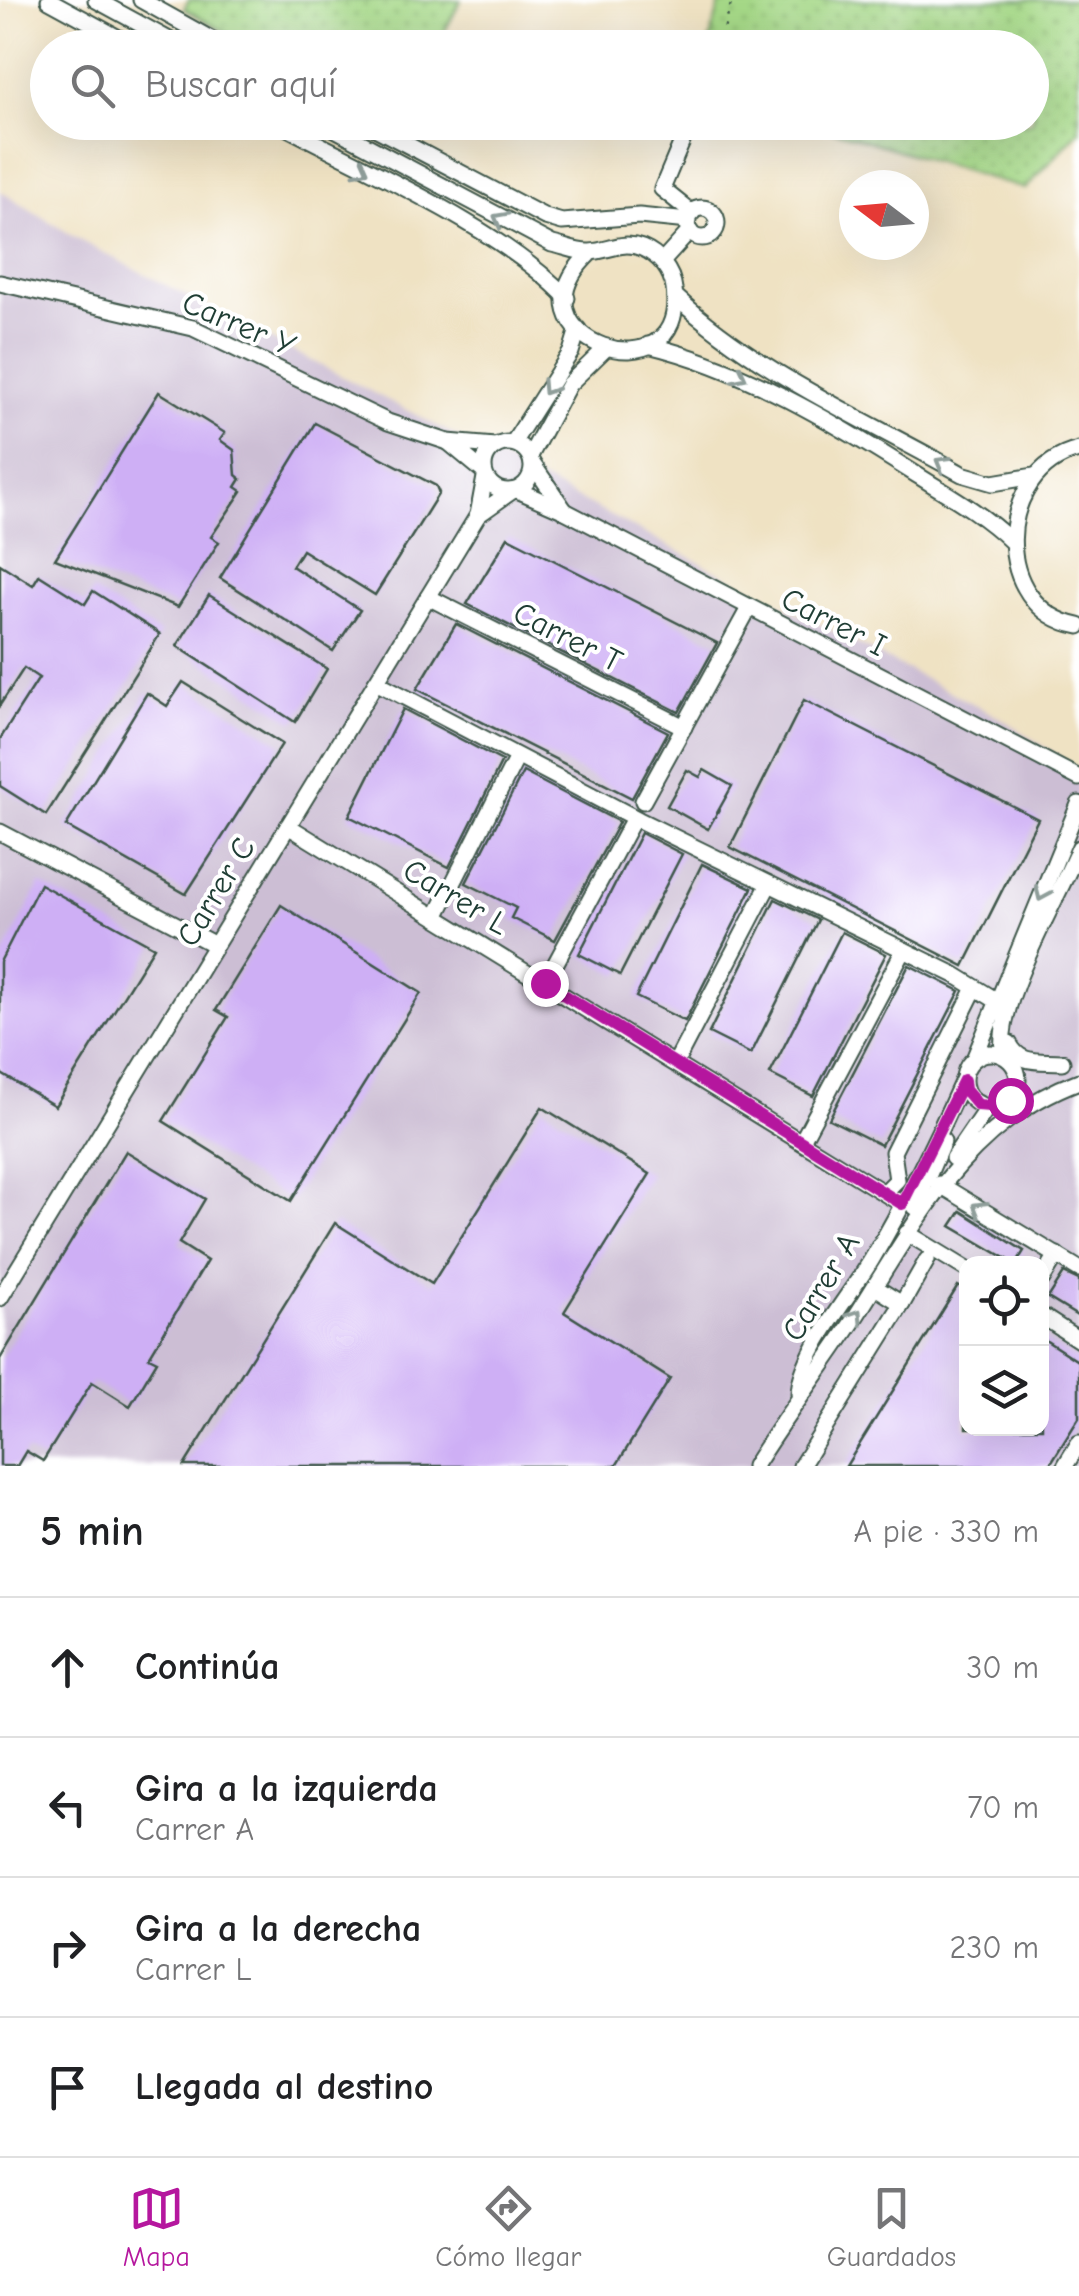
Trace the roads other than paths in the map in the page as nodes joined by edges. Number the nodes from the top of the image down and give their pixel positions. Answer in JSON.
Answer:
{"nodes":[{"id":1,"x":49,"y":0,"type":"edge"},
{"id":2,"x":96,"y":0,"type":"edge"},
{"id":3,"x":141,"y":0,"type":"edge"},
{"id":4,"x":104,"y":30,"type":"edge"},
{"id":5,"x":151,"y":30,"type":"edge"},
{"id":6,"x":195,"y":30,"type":"edge"},
{"id":7,"x":309,"y":140,"type":"edge"},
{"id":8,"x":355,"y":140,"type":"edge"},
{"id":9,"x":398,"y":140,"type":"edge"},
{"id":10,"x":683,"y":140,"type":"edge"},
{"id":11,"x":690,"y":222,"type":"junction"},
{"id":12,"x":591,"y":252,"type":"junction"},
{"id":13,"x":662,"y":262,"type":"junction"},
{"id":14,"x":0,"y":282,"type":"edge"},
{"id":15,"x":675,"y":296,"type":"junction"},
{"id":16,"x":567,"y":298,"type":"junction"},
{"id":17,"x":578,"y":329,"type":"junction"},
{"id":18,"x":648,"y":345,"type":"junction"},
{"id":19,"x":604,"y":350,"type":"junction"},
{"id":20,"x":448,"y":442,"type":"junction"},
{"id":21,"x":513,"y":443,"type":"junction"},
{"id":22,"x":495,"y":446,"type":"junction"},
{"id":23,"x":1079,"y":450,"type":"edge"},
{"id":24,"x":531,"y":460,"type":"junction"},
{"id":25,"x":484,"y":474,"type":"junction"},
{"id":26,"x":1034,"y":476,"type":"junction"},
{"id":27,"x":515,"y":490,"type":"junction"},
{"id":28,"x":565,"y":511,"type":"junction"},
{"id":29,"x":478,"y":516,"type":"junction"},
{"id":30,"x":1010,"y":541,"type":"junction"},
{"id":31,"x":428,"y":597,"type":"junction"},
{"id":32,"x":748,"y":608,"type":"junction"},
{"id":33,"x":1076,"y":629,"type":"edge"},
{"id":34,"x":376,"y":682,"type":"junction"},
{"id":35,"x":684,"y":727,"type":"junction"},
{"id":36,"x":518,"y":756,"type":"junction"},
{"id":37,"x":1071,"y":775,"type":"edge"},
{"id":38,"x":644,"y":801,"type":"dead end"},
{"id":39,"x":1079,"y":802,"type":"edge"},
{"id":40,"x":634,"y":818,"type":"junction"},
{"id":41,"x":288,"y":826,"type":"junction"},
{"id":42,"x":0,"y":832,"type":"edge"},
{"id":43,"x":1079,"y":848,"type":"edge"},
{"id":44,"x":769,"y":884,"type":"junction"},
{"id":45,"x":436,"y":917,"type":"junction"},
{"id":46,"x":216,"y":945,"type":"junction"},
{"id":47,"x":904,"y":950,"type":"junction"},
{"id":48,"x":545,"y":983,"type":"junction"},
{"id":49,"x":975,"y":988,"type":"junction"},
{"id":50,"x":1001,"y":1009,"type":"junction"},
{"id":51,"x":1079,"y":1056,"type":"edge"},
{"id":52,"x":974,"y":1059,"type":"junction"},
{"id":53,"x":676,"y":1062,"type":"junction"},
{"id":54,"x":1010,"y":1062,"type":"junction"},
{"id":55,"x":1062,"y":1062,"type":"junction"},
{"id":56,"x":1079,"y":1078,"type":"edge"},
{"id":57,"x":964,"y":1080,"type":"junction"},
{"id":58,"x":1010,"y":1100,"type":"junction"},
{"id":59,"x":952,"y":1104,"type":"junction"},
{"id":60,"x":987,"y":1108,"type":"junction"},
{"id":61,"x":803,"y":1139,"type":"junction"},
{"id":62,"x":941,"y":1182,"type":"junction"},
{"id":63,"x":885,"y":1192,"type":"junction"},
{"id":64,"x":902,"y":1204,"type":"junction"},
{"id":65,"x":912,"y":1226,"type":"junction"},
{"id":66,"x":1056,"y":1255,"type":"junction"},
{"id":67,"x":927,"y":1260,"type":"dead end"},
{"id":68,"x":959,"y":1264,"type":"edge"},
{"id":69,"x":1049,"y":1267,"type":"edge"},
{"id":70,"x":1079,"y":1269,"type":"edge"},
{"id":71,"x":875,"y":1287,"type":"junction"},
{"id":72,"x":0,"y":1298,"type":"edge"},
{"id":73,"x":902,"y":1304,"type":"junction"},
{"id":74,"x":1049,"y":1321,"type":"edge"},
{"id":75,"x":1079,"y":1340,"type":"edge"},
{"id":76,"x":798,"y":1394,"type":"junction"},
{"id":77,"x":1079,"y":1443,"type":"edge"},
{"id":78,"x":760,"y":1464,"type":"edge"},
{"id":79,"x":801,"y":1466,"type":"edge"},
{"id":80,"x":1065,"y":1466,"type":"edge"}],
"edges":[{"from":1,"to":4,"type":"street"},
{"from":2,"to":5,"type":"street"},
{"from":3,"to":6,"type":"street"},
{"from":7,"to":16,"type":"street","one_way":true},
{"from":12,"to":8,"type":"street","one_way":true},
{"from":9,"to":11,"type":"street"},
{"from":10,"to":11,"type":"street"},
{"from":11,"to":13,"type":"street"},
{"from":12,"to":13,"type":"street"},
{"from":12,"to":16,"type":"street"},
{"from":13,"to":15,"type":"street"},
{"from":14,"to":20,"type":"street","name":"Carrer Y"},
{"from":15,"to":18,"type":"street"},
{"from":26,"to":15,"type":"street","one_way":true},
{"from":16,"to":17,"type":"street"},
{"from":17,"to":19,"type":"street"},
{"from":17,"to":21,"type":"street","one_way":true},
{"from":18,"to":19,"type":"street"},
{"from":18,"to":30,"type":"street","one_way":true},
{"from":19,"to":24,"type":"street"},
{"from":20,"to":22,"type":"street","name":"Carrer Y"},
{"from":20,"to":25,"type":"street","name":"Carrer Y"},
{"from":21,"to":22,"type":"street"},
{"from":21,"to":24,"type":"street"},
{"from":22,"to":25,"type":"street"},
{"from":23,"to":26,"type":"street"},
{"from":24,"to":27,"type":"street"},
{"from":24,"to":28,"type":"street","name":"Carrer I"},
{"from":25,"to":27,"type":"street"},
{"from":25,"to":29,"type":"street","name":"Carrer C"},
{"from":26,"to":30,"type":"street"},
{"from":27,"to":28,"type":"street","name":"Carrer I"},
{"from":27,"to":29,"type":"street","name":"Carrer C"},
{"from":28,"to":32,"type":"street","name":"Carrer I"},
{"from":29,"to":31,"type":"street","name":"Carrer C"},
{"from":30,"to":33,"type":"street"},
{"from":31,"to":34,"type":"street","name":"Carrer C"},
{"from":31,"to":35,"type":"street","name":"Carrer T"},
{"from":32,"to":35,"type":"street"},
{"from":32,"to":37,"type":"street","name":"Carrer I"},
{"from":34,"to":36,"type":"street"},
{"from":34,"to":41,"type":"street","name":"Carrer C"},
{"from":35,"to":38,"type":"street"},
{"from":36,"to":40,"type":"street"},
{"from":36,"to":45,"type":"street"},
{"from":37,"to":39,"type":"street"},
{"from":39,"to":50,"type":"street","one_way":true},
{"from":40,"to":44,"type":"street"},
{"from":40,"to":48,"type":"street"},
{"from":41,"to":45,"type":"street","name":"Carrer L"},
{"from":41,"to":46,"type":"street","name":"Carrer C"},
{"from":42,"to":46,"type":"street"},
{"from":43,"to":50,"type":"street"},
{"from":44,"to":47,"type":"street"},
{"from":44,"to":53,"type":"street"},
{"from":45,"to":48,"type":"street","name":"Carrer L"},
{"from":46,"to":72,"type":"street","name":"Carrer C"},
{"from":47,"to":49,"type":"street"},
{"from":47,"to":61,"type":"street"},
{"from":48,"to":53,"type":"street","name":"Carrer L"},
{"from":49,"to":50,"type":"street"},
{"from":49,"to":63,"type":"street"},
{"from":50,"to":52,"type":"street"},
{"from":50,"to":54,"type":"street"},
{"from":50,"to":55,"type":"street"},
{"from":51,"to":55,"type":"street"},
{"from":52,"to":54,"type":"street"},
{"from":52,"to":57,"type":"street"},
{"from":53,"to":61,"type":"street","name":"Carrer L"},
{"from":54,"to":55,"type":"street"},
{"from":54,"to":58,"type":"street"},
{"from":56,"to":58,"type":"street"},
{"from":56,"to":62,"type":"street"},
{"from":57,"to":59,"type":"street","name":"Carrer A"},
{"from":57,"to":60,"type":"street"},
{"from":58,"to":60,"type":"street"},
{"from":59,"to":64,"type":"street","name":"Carrer A"},
{"from":59,"to":65,"type":"street","name":"Carrer A"},
{"from":60,"to":62,"type":"street"},
{"from":61,"to":63,"type":"street","name":"Carrer L"},
{"from":62,"to":65,"type":"street"},
{"from":66,"to":62,"type":"street","one_way":true},
{"from":63,"to":64,"type":"street","name":"Carrer L"},
{"from":64,"to":76,"type":"street","name":"Carrer A"},
{"from":65,"to":68,"type":"street"},
{"from":65,"to":71,"type":"street","name":"Carrer A"},
{"from":66,"to":69,"type":"street"},
{"from":66,"to":70,"type":"street"},
{"from":67,"to":73,"type":"street"},
{"from":71,"to":73,"type":"street"},
{"from":76,"to":71,"type":"street","name":"Carrer A","one_way":true},
{"from":73,"to":79,"type":"street"},
{"from":74,"to":75,"type":"street"},
{"from":76,"to":78,"type":"street","name":"Carrer A"},
{"from":77,"to":80,"type":"street"}]}
